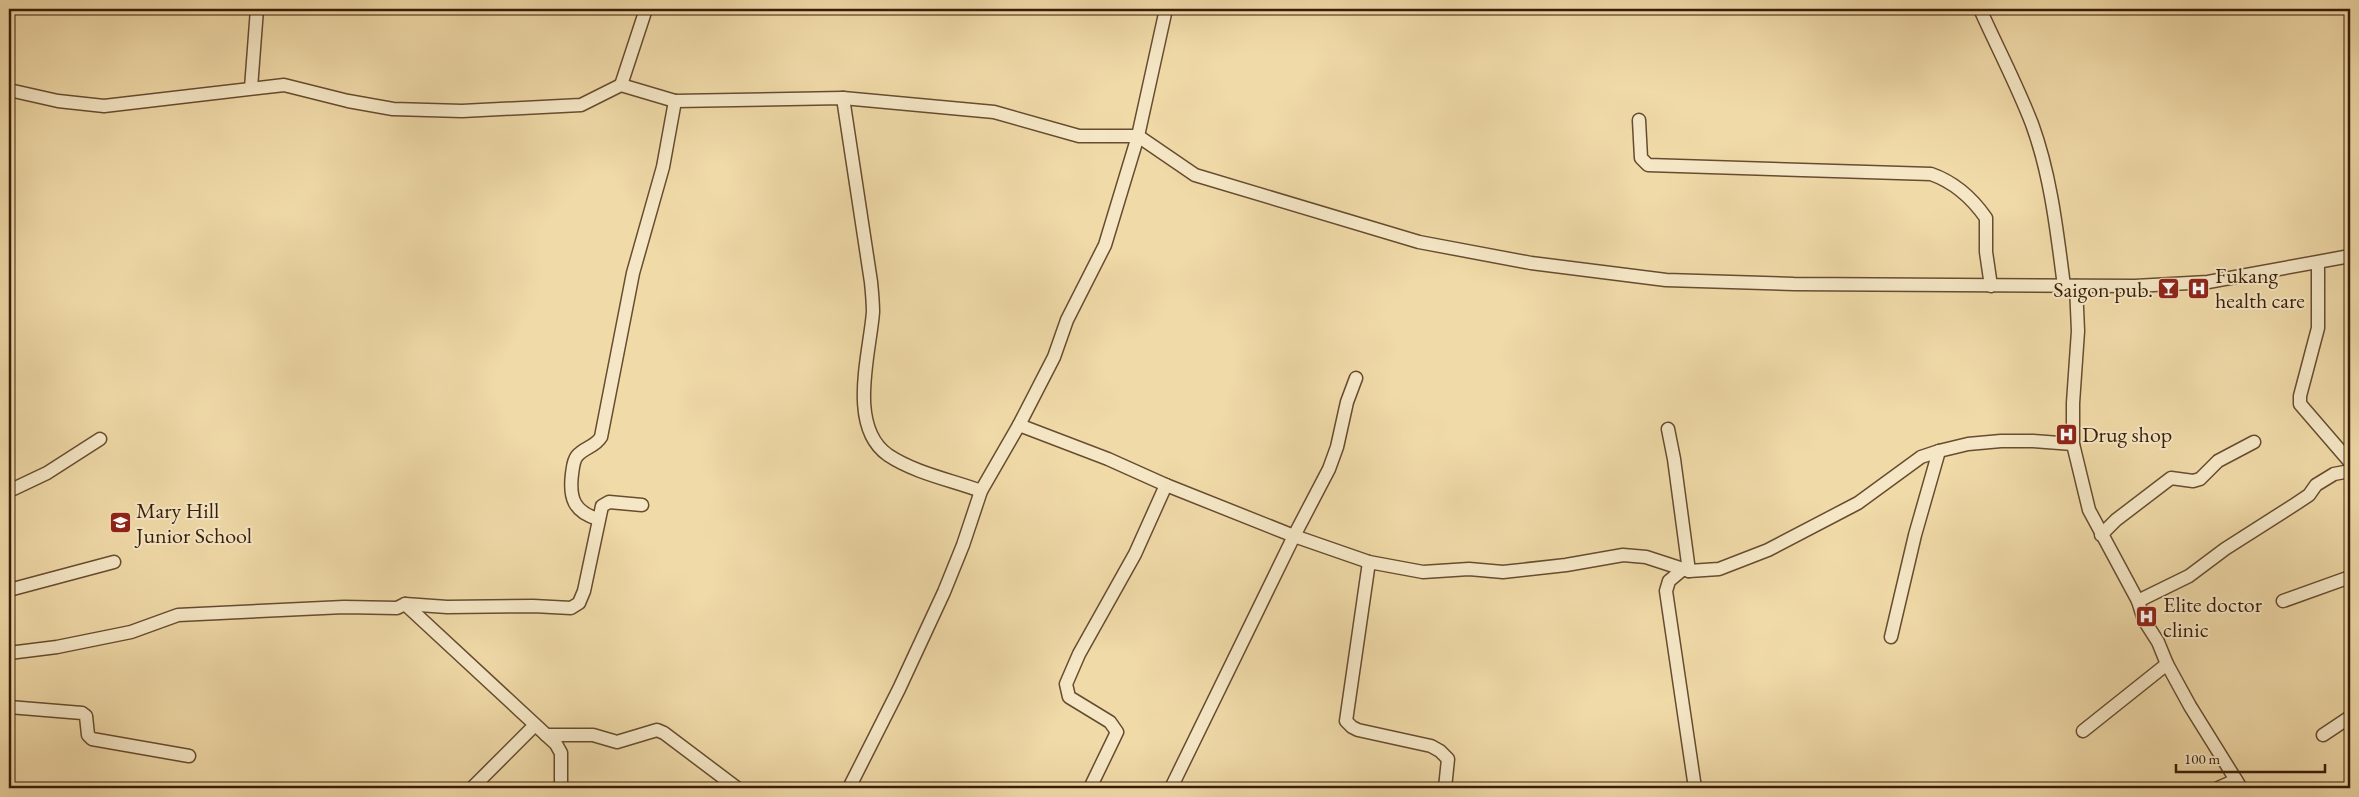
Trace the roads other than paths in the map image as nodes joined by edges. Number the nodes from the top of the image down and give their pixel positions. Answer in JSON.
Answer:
{"nodes":[{"id":1,"x":257,"y":9,"type":"edge"},
{"id":2,"x":646,"y":9,"type":"edge"},
{"id":3,"x":1166,"y":9,"type":"edge"},
{"id":4,"x":1980,"y":9,"type":"edge"},
{"id":5,"x":621,"y":85,"type":"junction"},
{"id":6,"x":251,"y":88,"type":"junction"},
{"id":7,"x":9,"y":90,"type":"edge"},
{"id":8,"x":844,"y":98,"type":"junction"},
{"id":9,"x":675,"y":101,"type":"junction"},
{"id":10,"x":1639,"y":120,"type":"dead end"},
{"id":11,"x":1138,"y":136,"type":"junction"},
{"id":12,"x":2350,"y":256,"type":"edge"},
{"id":13,"x":2318,"y":263,"type":"junction"},
{"id":14,"x":1991,"y":286,"type":"junction"},
{"id":15,"x":2070,"y":286,"type":"junction"},
{"id":16,"x":1356,"y":378,"type":"dead end"},
{"id":17,"x":1018,"y":425,"type":"junction"},
{"id":18,"x":1668,"y":430,"type":"dead end"},
{"id":19,"x":100,"y":439,"type":"dead end"},
{"id":20,"x":2254,"y":442,"type":"dead end"},
{"id":21,"x":2073,"y":444,"type":"junction"},
{"id":22,"x":1939,"y":451,"type":"junction"},
{"id":23,"x":2350,"y":462,"type":"edge"},
{"id":24,"x":2350,"y":471,"type":"edge"},
{"id":25,"x":1166,"y":485,"type":"junction"},
{"id":26,"x":9,"y":491,"type":"edge"},
{"id":27,"x":981,"y":491,"type":"junction"},
{"id":28,"x":642,"y":505,"type":"dead end"},
{"id":29,"x":598,"y":519,"type":"junction"},
{"id":30,"x":2101,"y":534,"type":"junction"},
{"id":31,"x":1294,"y":536,"type":"junction"},
{"id":32,"x":114,"y":562,"type":"dead end"},
{"id":33,"x":1369,"y":562,"type":"junction"},
{"id":34,"x":1685,"y":570,"type":"junction"},
{"id":35,"x":2350,"y":578,"type":"edge"},
{"id":36,"x":9,"y":590,"type":"edge"},
{"id":37,"x":2283,"y":601,"type":"dead end"},
{"id":38,"x":2138,"y":602,"type":"junction"},
{"id":39,"x":405,"y":604,"type":"junction"},
{"id":40,"x":1891,"y":636,"type":"dead end"},
{"id":41,"x":9,"y":653,"type":"edge"},
{"id":42,"x":2167,"y":664,"type":"junction"},
{"id":43,"x":9,"y":707,"type":"edge"},
{"id":44,"x":2350,"y":717,"type":"edge"},
{"id":45,"x":535,"y":725,"type":"junction"},
{"id":46,"x":2083,"y":731,"type":"dead end"},
{"id":47,"x":546,"y":735,"type":"junction"},
{"id":48,"x":2323,"y":735,"type":"dead end"},
{"id":49,"x":189,"y":756,"type":"dead end"},
{"id":50,"x":2239,"y":784,"type":"edge"},
{"id":51,"x":472,"y":788,"type":"edge"},
{"id":52,"x":561,"y":788,"type":"edge"},
{"id":53,"x":737,"y":788,"type":"edge"},
{"id":54,"x":849,"y":788,"type":"edge"},
{"id":55,"x":1090,"y":788,"type":"edge"},
{"id":56,"x":1171,"y":788,"type":"edge"},
{"id":57,"x":1445,"y":788,"type":"edge"},
{"id":58,"x":1695,"y":788,"type":"edge"},
{"id":59,"x":2218,"y":788,"type":"edge"}],
"edges":[{"from":1,"to":6,"type":"street"},
{"from":2,"to":5,"type":"street"},
{"from":3,"to":11,"type":"street"},
{"from":4,"to":15,"type":"street"},
{"from":5,"to":6,"type":"street"},
{"from":5,"to":9,"type":"street"},
{"from":6,"to":7,"type":"street"},
{"from":8,"to":9,"type":"street"},
{"from":8,"to":11,"type":"street"},
{"from":8,"to":27,"type":"street"},
{"from":9,"to":29,"type":"street"},
{"from":10,"to":14,"type":"street"},
{"from":11,"to":14,"type":"street"},
{"from":11,"to":17,"type":"street"},
{"from":12,"to":13,"type":"street"},
{"from":13,"to":15,"type":"street"},
{"from":13,"to":23,"type":"street"},
{"from":14,"to":15,"type":"street"},
{"from":15,"to":21,"type":"street"},
{"from":16,"to":31,"type":"street"},
{"from":17,"to":25,"type":"street"},
{"from":17,"to":27,"type":"street"},
{"from":18,"to":34,"type":"street"},
{"from":19,"to":26,"type":"street"},
{"from":20,"to":30,"type":"street"},
{"from":21,"to":22,"type":"street"},
{"from":21,"to":30,"type":"street"},
{"from":22,"to":34,"type":"street"},
{"from":22,"to":40,"type":"street"},
{"from":24,"to":38,"type":"street"},
{"from":25,"to":31,"type":"street"},
{"from":25,"to":55,"type":"street"},
{"from":27,"to":54,"type":"street"},
{"from":28,"to":29,"type":"street"},
{"from":29,"to":39,"type":"street"},
{"from":30,"to":38,"type":"street"},
{"from":31,"to":33,"type":"street"},
{"from":31,"to":56,"type":"street"},
{"from":32,"to":36,"type":"street"},
{"from":33,"to":34,"type":"street"},
{"from":33,"to":57,"type":"street"},
{"from":34,"to":58,"type":"street"},
{"from":35,"to":37,"type":"street"},
{"from":38,"to":42,"type":"street"},
{"from":39,"to":41,"type":"street"},
{"from":39,"to":45,"type":"street"},
{"from":42,"to":46,"type":"street"},
{"from":42,"to":50,"type":"street"},
{"from":43,"to":49,"type":"street"},
{"from":44,"to":48,"type":"street"},
{"from":45,"to":47,"type":"street"},
{"from":45,"to":51,"type":"street"},
{"from":47,"to":52,"type":"street"},
{"from":47,"to":53,"type":"street"},
{"from":50,"to":59,"type":"street"}]}
